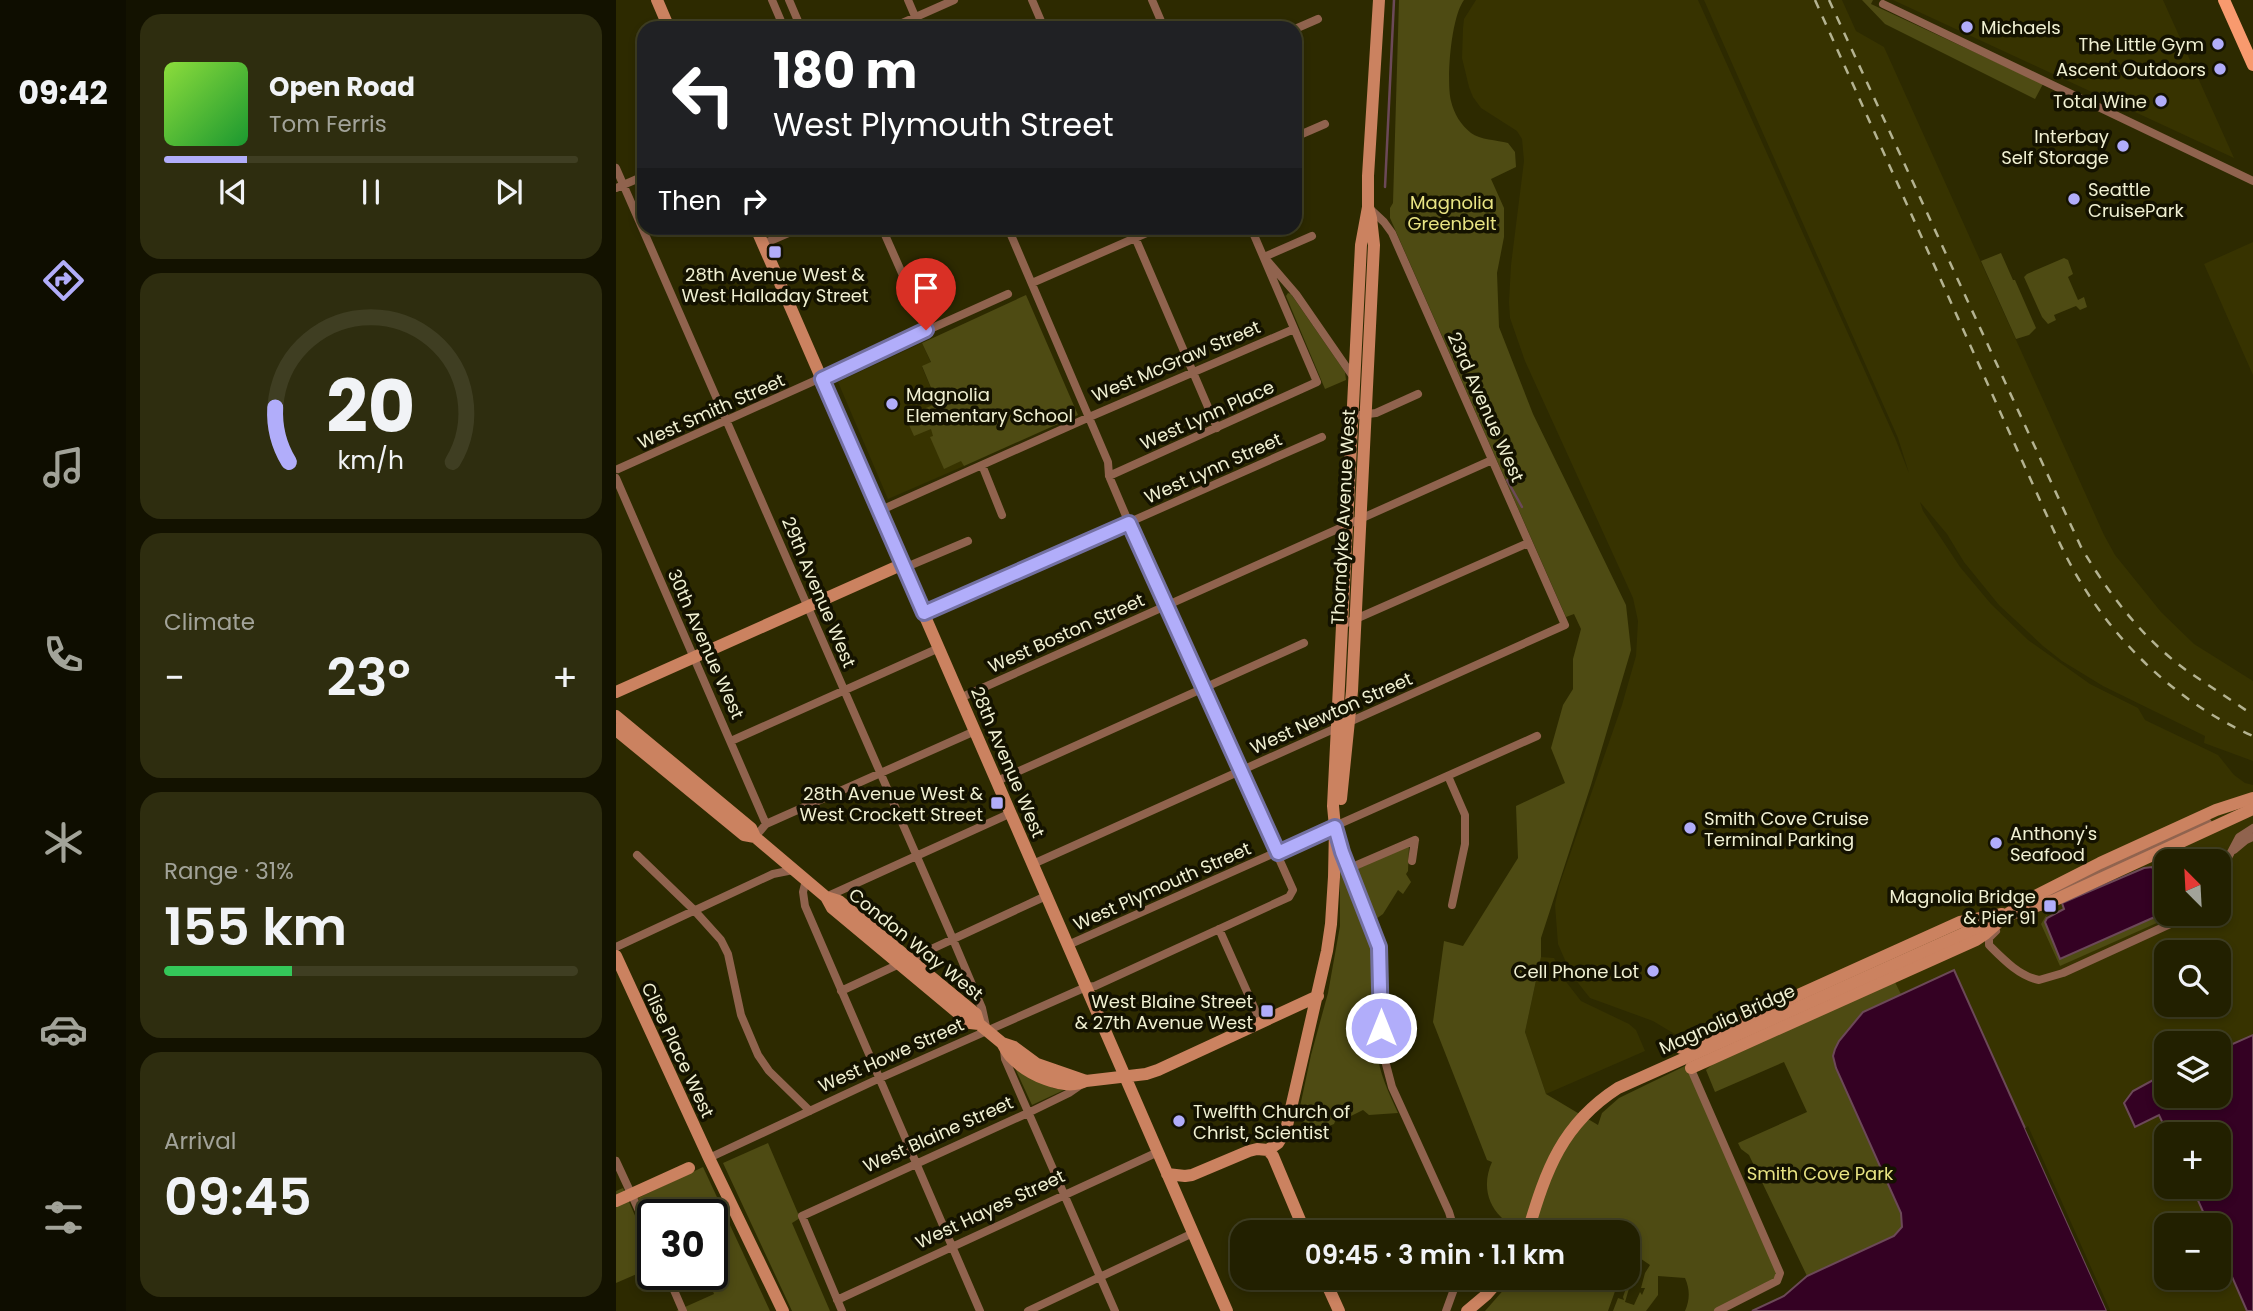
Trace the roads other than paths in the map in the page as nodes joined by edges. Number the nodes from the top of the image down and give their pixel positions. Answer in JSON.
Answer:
{"nodes":[{"id":1,"x":657,"y":0,"type":"edge"},
{"id":2,"x":772,"y":0,"type":"edge"},
{"id":3,"x":789,"y":0,"type":"edge"},
{"id":4,"x":908,"y":0,"type":"edge"},
{"id":5,"x":954,"y":0,"type":"edge"},
{"id":6,"x":1032,"y":0,"type":"edge"},
{"id":7,"x":1152,"y":0,"type":"edge"},
{"id":8,"x":1379,"y":0,"type":"edge"},
{"id":9,"x":2224,"y":0,"type":"edge"},
{"id":10,"x":1883,"y":4,"type":"dead end"},
{"id":11,"x":916,"y":17,"type":"junction"},
{"id":12,"x":1318,"y":19,"type":"dead end"},
{"id":13,"x":666,"y":21,"type":"edge"},
{"id":14,"x":781,"y":21,"type":"edge"},
{"id":15,"x":798,"y":21,"type":"edge"},
{"id":16,"x":907,"y":21,"type":"edge"},
{"id":17,"x":917,"y":21,"type":"edge"},
{"id":18,"x":1041,"y":21,"type":"edge"},
{"id":19,"x":1161,"y":21,"type":"edge"},
{"id":20,"x":1302,"y":26,"type":"edge"},
{"id":21,"x":2253,"y":65,"type":"edge"},
{"id":22,"x":1325,"y":124,"type":"dead end"},
{"id":23,"x":1302,"y":134,"type":"edge"},
{"id":24,"x":616,"y":168,"type":"edge"},
{"id":25,"x":637,"y":179,"type":"edge"},
{"id":26,"x":2253,"y":181,"type":"edge"},
{"id":27,"x":620,"y":186,"type":"edge"},
{"id":28,"x":1368,"y":207,"type":"junction"},
{"id":29,"x":637,"y":223,"type":"edge"},
{"id":30,"x":643,"y":235,"type":"edge"},
{"id":31,"x":759,"y":235,"type":"edge"},
{"id":32,"x":784,"y":235,"type":"edge"},
{"id":33,"x":885,"y":235,"type":"edge"},
{"id":34,"x":1011,"y":235,"type":"edge"},
{"id":35,"x":1140,"y":235,"type":"edge"},
{"id":36,"x":1254,"y":235,"type":"edge"},
{"id":37,"x":1312,"y":236,"type":"dead end"},
{"id":38,"x":1135,"y":237,"type":"junction"},
{"id":39,"x":763,"y":244,"type":"junction"},
{"id":40,"x":1264,"y":257,"type":"junction"},
{"id":41,"x":1032,"y":283,"type":"junction"},
{"id":42,"x":1008,"y":294,"type":"dead end"},
{"id":43,"x":1294,"y":329,"type":"junction"},
{"id":44,"x":926,"y":330,"type":"junction"},
{"id":45,"x":1193,"y":372,"type":"junction"},
{"id":46,"x":822,"y":379,"type":"junction"},
{"id":47,"x":1361,"y":381,"type":"junction"},
{"id":48,"x":1418,"y":394,"type":"dead end"},
{"id":49,"x":1359,"y":415,"type":"junction"},
{"id":50,"x":1088,"y":418,"type":"junction"},
{"id":51,"x":728,"y":420,"type":"junction"},
{"id":52,"x":1217,"y":428,"type":"junction"},
{"id":53,"x":1322,"y":437,"type":"dead end"},
{"id":54,"x":1492,"y":460,"type":"junction"},
{"id":55,"x":982,"y":465,"type":"junction"},
{"id":56,"x":617,"y":473,"type":"edge"},
{"id":57,"x":1110,"y":476,"type":"junction"},
{"id":58,"x":879,"y":511,"type":"junction"},
{"id":59,"x":1002,"y":515,"type":"dead end"},
{"id":60,"x":1361,"y":519,"type":"junction"},
{"id":61,"x":1129,"y":523,"type":"junction"},
{"id":62,"x":1347,"y":525,"type":"junction"},
{"id":63,"x":968,"y":541,"type":"dead end"},
{"id":64,"x":1528,"y":543,"type":"junction"},
{"id":65,"x":904,"y":566,"type":"junction"},
{"id":66,"x":808,"y":606,"type":"junction"},
{"id":67,"x":1166,"y":606,"type":"junction"},
{"id":68,"x":924,"y":613,"type":"junction"},
{"id":69,"x":1356,"y":619,"type":"junction"},
{"id":70,"x":1342,"y":625,"type":"junction"},
{"id":71,"x":1565,"y":625,"type":"joint"},
{"id":72,"x":1304,"y":643,"type":"dead end"},
{"id":73,"x":939,"y":648,"type":"junction"},
{"id":74,"x":694,"y":657,"type":"junction"},
{"id":75,"x":1204,"y":688,"type":"junction"},
{"id":76,"x":845,"y":691,"type":"junction"},
{"id":77,"x":616,"y":692,"type":"edge"},
{"id":78,"x":960,"y":698,"type":"junction"},
{"id":79,"x":616,"y":716,"type":"edge"},
{"id":80,"x":1350,"y":721,"type":"junction"},
{"id":81,"x":1337,"y":727,"type":"junction"},
{"id":82,"x":616,"y":730,"type":"edge"},
{"id":83,"x":975,"y":731,"type":"junction"},
{"id":84,"x":1537,"y":736,"type":"dead end"},
{"id":85,"x":731,"y":741,"type":"junction"},
{"id":86,"x":1241,"y":771,"type":"junction"},
{"id":87,"x":880,"y":773,"type":"junction"},
{"id":88,"x":1448,"y":776,"type":"junction"},
{"id":89,"x":997,"y":781,"type":"junction"},
{"id":90,"x":2253,"y":790,"type":"edge"},
{"id":91,"x":2253,"y":798,"type":"edge"},
{"id":92,"x":2253,"y":807,"type":"edge"},
{"id":93,"x":2216,"y":810,"type":"junction"},
{"id":94,"x":2236,"y":810,"type":"junction"},
{"id":95,"x":1011,"y":813,"type":"junction"},
{"id":96,"x":766,"y":824,"type":"junction"},
{"id":97,"x":1335,"y":827,"type":"junction"},
{"id":98,"x":2253,"y":828,"type":"edge"},
{"id":99,"x":2253,"y":837,"type":"edge"},
{"id":100,"x":755,"y":838,"type":"junction"},
{"id":101,"x":2231,"y":850,"type":"edge"},
{"id":102,"x":1278,"y":853,"type":"junction"},
{"id":103,"x":2231,"y":853,"type":"edge"},
{"id":104,"x":637,"y":855,"type":"dead end"},
{"id":105,"x":917,"y":856,"type":"junction"},
{"id":106,"x":1412,"y":861,"type":"dead end"},
{"id":107,"x":1032,"y":864,"type":"junction"},
{"id":108,"x":793,"y":870,"type":"junction"},
{"id":109,"x":1349,"y":870,"type":"junction"},
{"id":110,"x":806,"y":880,"type":"junction"},
{"id":111,"x":1046,"y":896,"type":"junction"},
{"id":112,"x":826,"y":897,"type":"junction"},
{"id":113,"x":1452,"y":905,"type":"dead end"},
{"id":114,"x":694,"y":910,"type":"junction"},
{"id":115,"x":2010,"y":913,"type":"junction"},
{"id":116,"x":2165,"y":926,"type":"edge"},
{"id":117,"x":1219,"y":929,"type":"junction"},
{"id":118,"x":953,"y":939,"type":"junction"},
{"id":119,"x":1068,"y":945,"type":"junction"},
{"id":120,"x":616,"y":947,"type":"edge"},
{"id":121,"x":616,"y":956,"type":"edge"},
{"id":122,"x":904,"y":962,"type":"junction"},
{"id":123,"x":1086,"y":986,"type":"junction"},
{"id":124,"x":841,"y":991,"type":"junction"},
{"id":125,"x":1318,"y":996,"type":"junction"},
{"id":126,"x":1261,"y":1023,"type":"junction"},
{"id":127,"x":983,"y":1027,"type":"junction"},
{"id":128,"x":1002,"y":1043,"type":"junction"},
{"id":129,"x":1681,"y":1048,"type":"joint"},
{"id":130,"x":1690,"y":1068,"type":"junction"},
{"id":131,"x":1125,"y":1077,"type":"junction"},
{"id":132,"x":878,"y":1079,"type":"junction"},
{"id":133,"x":1086,"y":1081,"type":"junction"},
{"id":134,"x":810,"y":1111,"type":"junction"},
{"id":135,"x":1030,"y":1112,"type":"junction"},
{"id":136,"x":1268,"y":1150,"type":"junction"},
{"id":137,"x":1157,"y":1152,"type":"junction"},
{"id":138,"x":709,"y":1158,"type":"junction"},
{"id":139,"x":616,"y":1161,"type":"edge"},
{"id":140,"x":915,"y":1163,"type":"junction"},
{"id":141,"x":1167,"y":1174,"type":"junction"},
{"id":142,"x":1065,"y":1194,"type":"junction"},
{"id":143,"x":616,"y":1201,"type":"edge"},
{"id":144,"x":637,"y":1206,"type":"edge"},
{"id":145,"x":1300,"y":1220,"type":"edge"},
{"id":146,"x":1451,"y":1220,"type":"edge"},
{"id":147,"x":1530,"y":1220,"type":"edge"},
{"id":148,"x":1194,"y":1233,"type":"junction"},
{"id":149,"x":952,"y":1247,"type":"junction"},
{"id":150,"x":1101,"y":1277,"type":"junction"},
{"id":151,"x":674,"y":1290,"type":"edge"},
{"id":152,"x":1329,"y":1290,"type":"edge"},
{"id":153,"x":1455,"y":1290,"type":"edge"},
{"id":154,"x":1490,"y":1290,"type":"edge"},
{"id":155,"x":837,"y":1300,"type":"junction"},
{"id":156,"x":683,"y":1311,"type":"edge"},
{"id":157,"x":783,"y":1311,"type":"edge"},
{"id":158,"x":842,"y":1311,"type":"edge"},
{"id":159,"x":979,"y":1311,"type":"edge"},
{"id":160,"x":1028,"y":1311,"type":"edge"},
{"id":161,"x":1115,"y":1311,"type":"edge"},
{"id":162,"x":1227,"y":1311,"type":"edge"},
{"id":163,"x":1339,"y":1311,"type":"edge"},
{"id":164,"x":1447,"y":1311,"type":"edge"},
{"id":165,"x":1467,"y":1311,"type":"edge"},
{"id":166,"x":1717,"y":1311,"type":"edge"}],
"edges":[{"from":1,"to":13,"type":"main road"},
{"from":2,"to":14,"type":"street"},
{"from":3,"to":15,"type":"street"},
{"from":4,"to":11,"type":"street"},
{"from":5,"to":11,"type":"street"},
{"from":6,"to":18,"type":"street"},
{"from":7,"to":19,"type":"street"},
{"from":8,"to":28,"type":"main road","name":"Thorndyke Avenue West"},
{"from":9,"to":21,"type":"main road"},
{"from":10,"to":26,"type":"street"},
{"from":11,"to":16,"type":"street"},
{"from":11,"to":17,"type":"street"},
{"from":12,"to":20,"type":"street"},
{"from":22,"to":23,"type":"street"},
{"from":24,"to":27,"type":"street","name":"29th Avenue West"},
{"from":25,"to":27,"type":"street"},
{"from":27,"to":29,"type":"street","name":"29th Avenue West"},
{"from":28,"to":47,"type":"main road","name":"Thorndyke Avenue West"},
{"from":28,"to":54,"type":"street","name":"23rd Avenue West"},
{"from":30,"to":51,"type":"street","name":"29th Avenue West"},
{"from":31,"to":39,"type":"main road","name":"28th Avenue West"},
{"from":32,"to":39,"type":"street"},
{"from":33,"to":44,"type":"street"},
{"from":34,"to":41,"type":"street"},
{"from":35,"to":38,"type":"street"},
{"from":36,"to":40,"type":"street"},
{"from":37,"to":40,"type":"street"},
{"from":38,"to":41,"type":"street"},
{"from":38,"to":45,"type":"street"},
{"from":39,"to":46,"type":"main road","name":"28th Avenue West"},
{"from":40,"to":43,"type":"street"},
{"from":40,"to":47,"type":"street"},
{"from":41,"to":50,"type":"street"},
{"from":42,"to":44,"type":"street","name":"West Smith Street"},
{"from":43,"to":45,"type":"street","name":"West McGraw Street"},
{"from":43,"to":52,"type":"street","name":"West Lynn Place"},
{"from":44,"to":46,"type":"street","name":"West Smith Street"},
{"from":45,"to":50,"type":"street","name":"West McGraw Street"},
{"from":45,"to":52,"type":"street"},
{"from":46,"to":51,"type":"street","name":"West Smith Street"},
{"from":46,"to":58,"type":"main road","name":"28th Avenue West"},
{"from":47,"to":49,"type":"main road","name":"Thorndyke Avenue West"},
{"from":48,"to":49,"type":"street"},
{"from":49,"to":60,"type":"main road","name":"Thorndyke Avenue West"},
{"from":49,"to":62,"type":"main road","name":"Thorndyke Avenue West"},
{"from":50,"to":55,"type":"street","name":"West McGraw Street"},
{"from":50,"to":57,"type":"street"},
{"from":51,"to":56,"type":"street","name":"West Smith Street"},
{"from":51,"to":66,"type":"street","name":"29th Avenue West"},
{"from":52,"to":57,"type":"street","name":"West Lynn Place"},
{"from":53,"to":61,"type":"street","name":"West Lynn Street"},
{"from":54,"to":60,"type":"street","name":"West Boston Street"},
{"from":54,"to":64,"type":"street","name":"23rd Avenue West"},
{"from":55,"to":58,"type":"street","name":"West McGraw Street"},
{"from":55,"to":59,"type":"street"},
{"from":56,"to":74,"type":"street","name":"30th Avenue West"},
{"from":57,"to":61,"type":"street"},
{"from":58,"to":65,"type":"main road","name":"28th Avenue West"},
{"from":60,"to":62,"type":"street","name":"West Boston Street"},
{"from":60,"to":69,"type":"main road","name":"Thorndyke Avenue West"},
{"from":61,"to":67,"type":"street"},
{"from":61,"to":68,"type":"street","name":"West Lynn Street"},
{"from":62,"to":67,"type":"street","name":"West Boston Street"},
{"from":62,"to":70,"type":"main road","name":"Thorndyke Avenue West"},
{"from":63,"to":65,"type":"street"},
{"from":64,"to":69,"type":"street"},
{"from":64,"to":71,"type":"street","name":"23rd Avenue West"},
{"from":65,"to":66,"type":"main road"},
{"from":65,"to":68,"type":"main road","name":"28th Avenue West"},
{"from":66,"to":74,"type":"main road"},
{"from":66,"to":76,"type":"street","name":"29th Avenue West"},
{"from":67,"to":75,"type":"street"},
{"from":67,"to":78,"type":"street","name":"West Boston Street"},
{"from":68,"to":73,"type":"main road","name":"28th Avenue West"},
{"from":69,"to":70,"type":"street"},
{"from":69,"to":80,"type":"main road","name":"Thorndyke Avenue West"},
{"from":70,"to":81,"type":"main road","name":"Thorndyke Avenue West"},
{"from":71,"to":80,"type":"street","name":"West Newton Street"},
{"from":72,"to":75,"type":"street"},
{"from":73,"to":76,"type":"street"},
{"from":73,"to":78,"type":"main road","name":"28th Avenue West"},
{"from":74,"to":77,"type":"main road"},
{"from":74,"to":85,"type":"street","name":"30th Avenue West"},
{"from":75,"to":86,"type":"street"},
{"from":75,"to":89,"type":"street"},
{"from":76,"to":85,"type":"street"},
{"from":76,"to":87,"type":"street","name":"29th Avenue West"},
{"from":78,"to":83,"type":"main road","name":"28th Avenue West"},
{"from":79,"to":100,"type":"main road","name":"Condon Way West"},
{"from":80,"to":81,"type":"street","name":"West Newton Street"},
{"from":80,"to":97,"type":"main road","name":"Thorndyke Avenue West"},
{"from":81,"to":86,"type":"street","name":"West Newton Street"},
{"from":81,"to":97,"type":"main road","name":"Thorndyke Avenue West"},
{"from":82,"to":100,"type":"main road","name":"Condon Way West"},
{"from":83,"to":87,"type":"street"},
{"from":83,"to":89,"type":"main road","name":"28th Avenue West"},
{"from":84,"to":88,"type":"street","name":"West Plymouth Street"},
{"from":85,"to":96,"type":"street","name":"30th Avenue West"},
{"from":86,"to":102,"type":"street"},
{"from":86,"to":107,"type":"street","name":"West Newton Street"},
{"from":87,"to":96,"type":"street"},
{"from":87,"to":105,"type":"street","name":"29th Avenue West"},
{"from":88,"to":97,"type":"street","name":"West Plymouth Street"},
{"from":88,"to":113,"type":"street"},
{"from":89,"to":95,"type":"main road","name":"28th Avenue West"},
{"from":90,"to":93,"type":"main road","name":"Magnolia Bridge"},
{"from":91,"to":93,"type":"main road","name":"Magnolia Bridge"},
{"from":91,"to":94,"type":"main road"},
{"from":92,"to":94,"type":"main road","bridge":true},
{"from":92,"to":115,"type":"main road","name":"Magnolia Bridge","bridge":true},
{"from":93,"to":115,"type":"main road","name":"Magnolia Bridge"},
{"from":94,"to":116,"type":"street"},
{"from":95,"to":105,"type":"street"},
{"from":95,"to":107,"type":"main road","name":"28th Avenue West"},
{"from":96,"to":100,"type":"street"},
{"from":97,"to":102,"type":"street","name":"West Plymouth Street"},
{"from":97,"to":109,"type":"street"},
{"from":97,"to":125,"type":"main road","name":"Thorndyke Avenue West"},
{"from":98,"to":101,"type":"street"},
{"from":99,"to":103,"type":"street"},
{"from":100,"to":108,"type":"main road","name":"Condon Way West"},
{"from":102,"to":117,"type":"street","name":"West Howe Street"},
{"from":102,"to":119,"type":"street","name":"West Plymouth Street"},
{"from":104,"to":114,"type":"street"},
{"from":105,"to":112,"type":"street"},
{"from":105,"to":118,"type":"street","name":"29th Avenue West"},
{"from":106,"to":109,"type":"street"},
{"from":107,"to":111,"type":"main road","name":"28th Avenue West"},
{"from":108,"to":110,"type":"main road","name":"Condon Way West"},
{"from":108,"to":114,"type":"street"},
{"from":109,"to":146,"type":"street"},
{"from":110,"to":112,"type":"main road","name":"Condon Way West"},
{"from":110,"to":124,"type":"street"},
{"from":111,"to":118,"type":"street"},
{"from":111,"to":119,"type":"main road","name":"28th Avenue West"},
{"from":112,"to":122,"type":"main road","name":"Condon Way West"},
{"from":114,"to":120,"type":"street"},
{"from":114,"to":134,"type":"street"},
{"from":115,"to":129,"type":"main road","bridge":true},
{"from":115,"to":130,"type":"main road","bridge":true},
{"from":115,"to":147,"type":"main road","name":"Magnolia Bridge","bridge":true},
{"from":117,"to":123,"type":"street","name":"West Howe Street"},
{"from":117,"to":126,"type":"street"},
{"from":118,"to":122,"type":"street"},
{"from":118,"to":127,"type":"street","name":"29th Avenue West"},
{"from":119,"to":123,"type":"main road","name":"28th Avenue West"},
{"from":121,"to":138,"type":"main road","name":"Clise Place West"},
{"from":122,"to":124,"type":"street"},
{"from":122,"to":127,"type":"main road","name":"Condon Way West"},
{"from":123,"to":127,"type":"street","name":"West Howe Street"},
{"from":123,"to":131,"type":"main road","name":"28th Avenue West"},
{"from":124,"to":132,"type":"street"},
{"from":125,"to":126,"type":"main road"},
{"from":125,"to":136,"type":"main road","name":"Thorndyke Avenue West"},
{"from":126,"to":131,"type":"main road"},
{"from":127,"to":128,"type":"main road","name":"Condon Way West"},
{"from":127,"to":132,"type":"street","name":"West Howe Street"},
{"from":128,"to":133,"type":"main road","name":"Condon Way West"},
{"from":128,"to":135,"type":"street"},
{"from":129,"to":130,"type":"street"},
{"from":130,"to":166,"type":"street"},
{"from":131,"to":133,"type":"main road","name":"Condon Way West"},
{"from":131,"to":137,"type":"main road","name":"28th Avenue West"},
{"from":132,"to":134,"type":"street","name":"West Howe Street"},
{"from":132,"to":140,"type":"street"},
{"from":133,"to":135,"type":"street","name":"West Blaine Street"},
{"from":134,"to":138,"type":"street","name":"West Howe Street"},
{"from":135,"to":140,"type":"street","name":"West Blaine Street"},
{"from":135,"to":142,"type":"street"},
{"from":136,"to":141,"type":"main road"},
{"from":136,"to":145,"type":"main road"},
{"from":137,"to":141,"type":"main road","name":"28th Avenue West"},
{"from":137,"to":142,"type":"street","name":"West Hayes Street"},
{"from":138,"to":143,"type":"main road","name":"West Howe Street","bridge":true},
{"from":138,"to":157,"type":"main road","name":"Clise Place West"},
{"from":139,"to":144,"type":"street"},
{"from":140,"to":149,"type":"street"},
{"from":140,"to":155,"type":"street","name":"West Blaine Street"},
{"from":141,"to":148,"type":"main road","name":"28th Avenue West"},
{"from":142,"to":149,"type":"street","name":"West Hayes Street"},
{"from":142,"to":150,"type":"street"},
{"from":148,"to":150,"type":"street"},
{"from":148,"to":162,"type":"main road","name":"28th Avenue West"},
{"from":149,"to":155,"type":"street","name":"West Hayes Street"},
{"from":149,"to":159,"type":"street"},
{"from":150,"to":160,"type":"street"},
{"from":150,"to":161,"type":"street"},
{"from":151,"to":156,"type":"street"},
{"from":152,"to":163,"type":"main road"},
{"from":153,"to":164,"type":"street"},
{"from":154,"to":165,"type":"main road"},
{"from":155,"to":158,"type":"street"}]}
